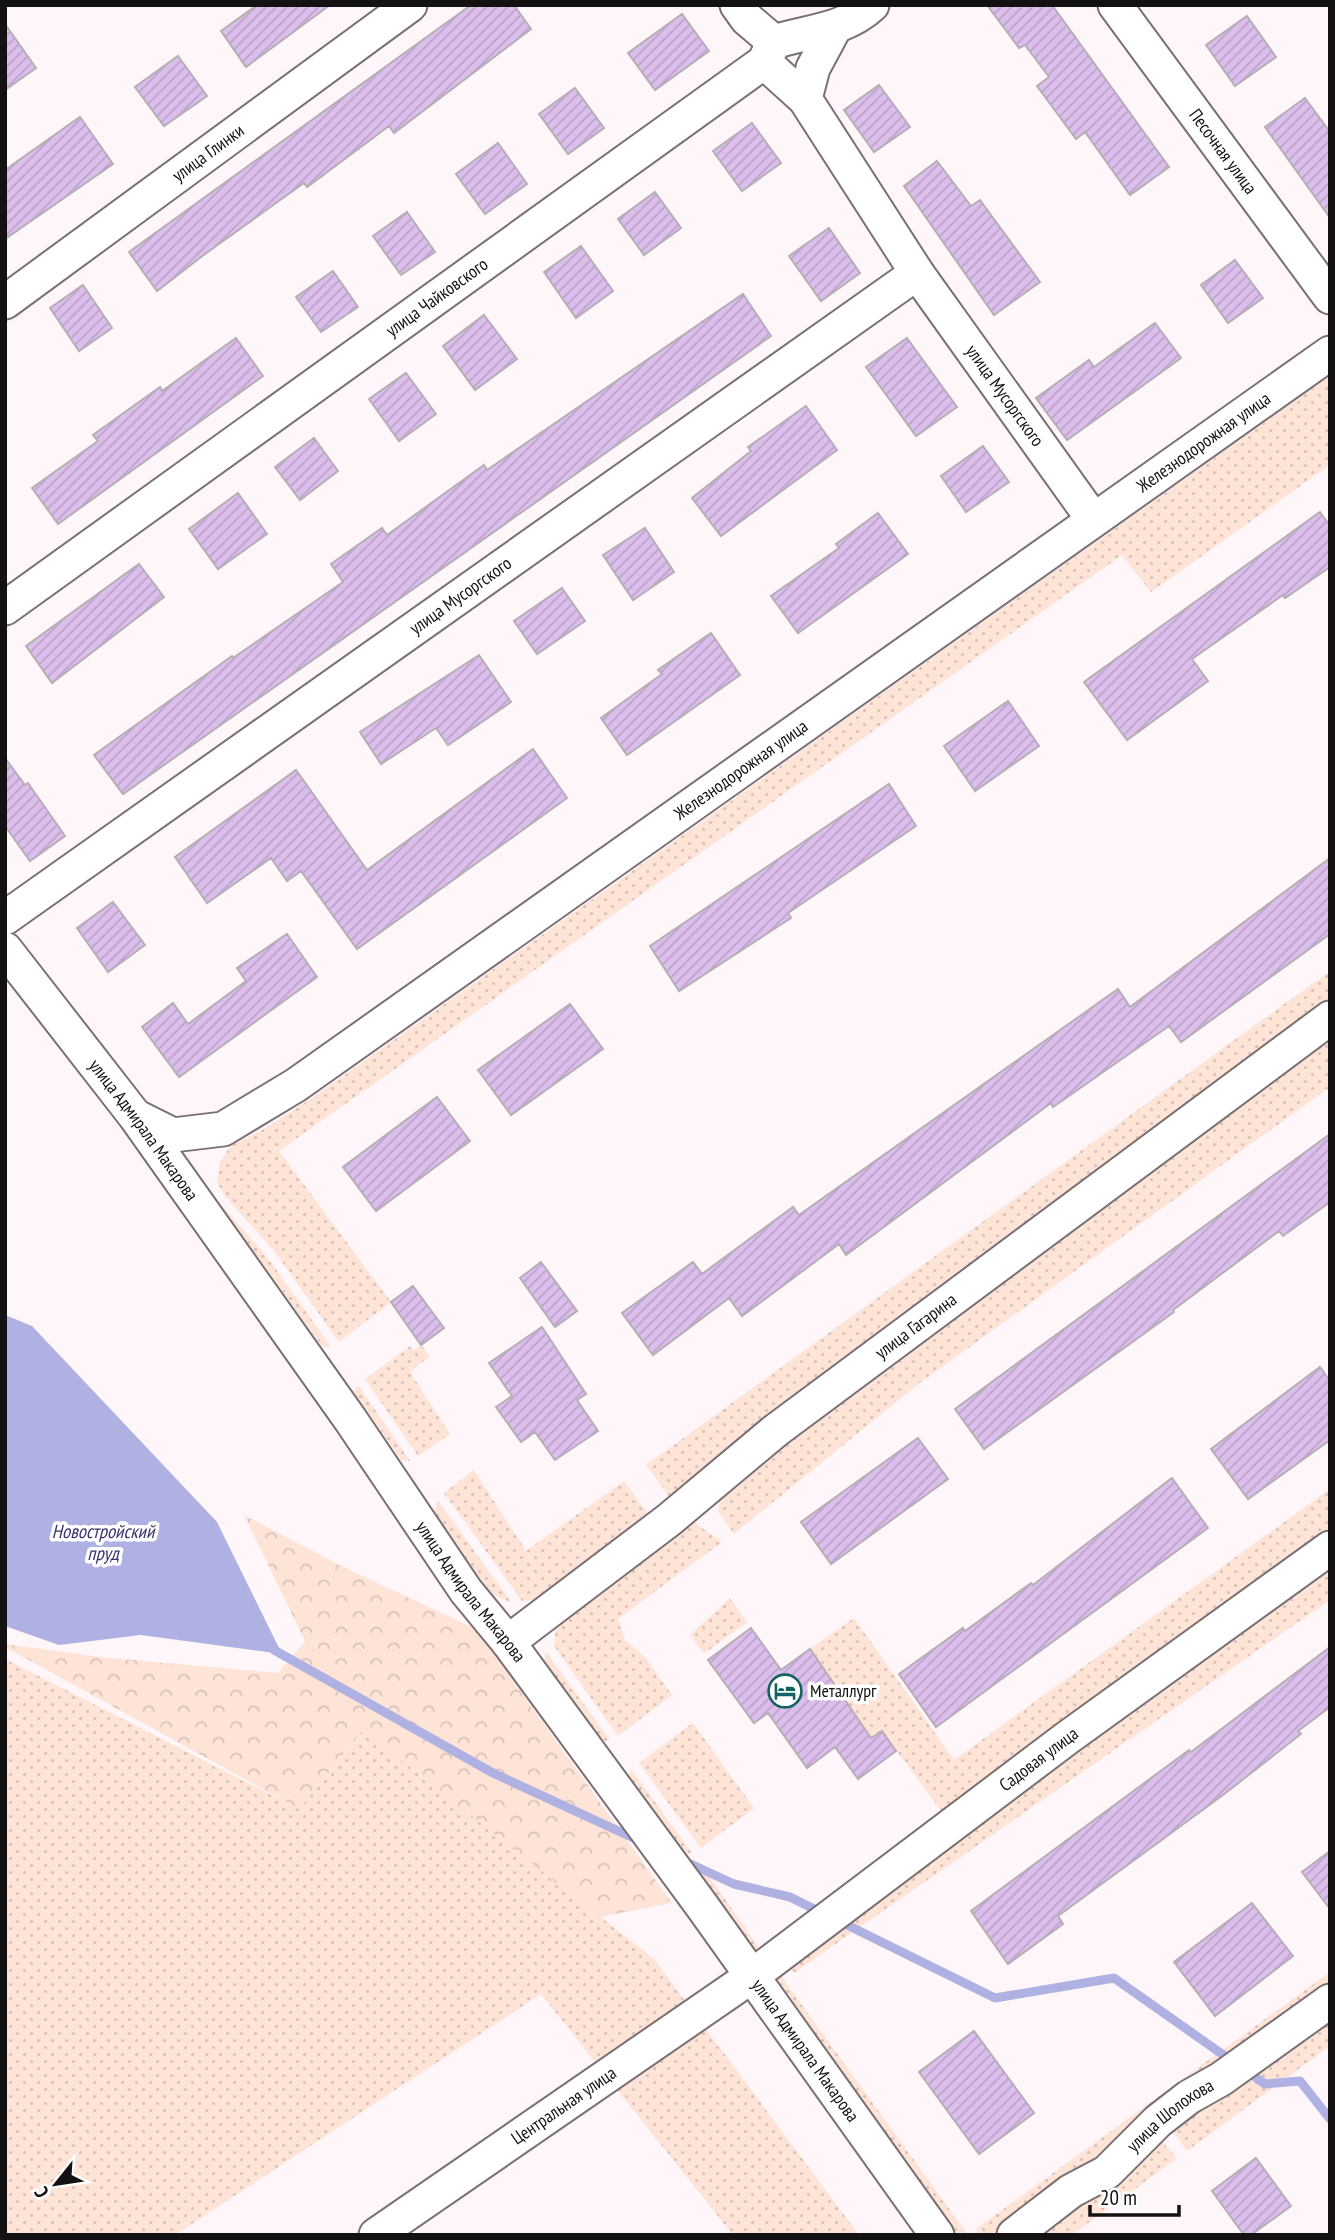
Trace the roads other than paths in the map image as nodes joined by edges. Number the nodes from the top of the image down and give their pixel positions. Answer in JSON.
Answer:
{"nodes":[{"id":1,"x":410,"y":5,"type":"edge"},
{"id":2,"x":737,"y":5,"type":"edge"},
{"id":3,"x":872,"y":5,"type":"edge"},
{"id":4,"x":1125,"y":9,"type":"edge"},
{"id":5,"x":834,"y":29,"type":"junction"},
{"id":6,"x":769,"y":52,"type":"junction"},
{"id":7,"x":805,"y":99,"type":"junction"},
{"id":8,"x":917,"y":273,"type":"junction"},
{"id":9,"x":1330,"y":297,"type":"edge"},
{"id":10,"x":5,"y":302,"type":"edge"},
{"id":11,"x":1330,"y":352,"type":"edge"},
{"id":12,"x":1093,"y":519,"type":"junction"},
{"id":13,"x":5,"y":608,"type":"edge"},
{"id":14,"x":5,"y":918,"type":"edge"},
{"id":15,"x":5,"y":950,"type":"edge"},
{"id":16,"x":1330,"y":1018,"type":"edge"},
{"id":17,"x":135,"y":1116,"type":"junction"},
{"id":18,"x":1330,"y":1549,"type":"edge"},
{"id":19,"x":508,"y":1642,"type":"junction"},
{"id":20,"x":751,"y":1976,"type":"junction"},
{"id":21,"x":1330,"y":2001,"type":"edge"},
{"id":22,"x":376,"y":2235,"type":"edge"},
{"id":23,"x":937,"y":2235,"type":"edge"},
{"id":24,"x":1014,"y":2235,"type":"edge"}],
"edges":[{"from":1,"to":10,"type":"street","name":"улица Глинки"},
{"from":2,"to":6,"type":"street"},
{"from":3,"to":5,"type":"street","name":"улица Чайковского"},
{"from":4,"to":9,"type":"street","name":"Песочная улица"},
{"from":5,"to":6,"type":"street","name":"улица Чайковского"},
{"from":5,"to":7,"type":"street"},
{"from":6,"to":7,"type":"street","name":"улица Мусоргского"},
{"from":6,"to":13,"type":"street","name":"улица Чайковского"},
{"from":7,"to":8,"type":"street","name":"улица Мусоргского"},
{"from":8,"to":12,"type":"street","name":"улица Мусоргского"},
{"from":8,"to":14,"type":"street","name":"улица Мусоргского"},
{"from":11,"to":12,"type":"street","name":"Железнодорожная улица"},
{"from":12,"to":17,"type":"street","name":"Железнодорожная улица"},
{"from":15,"to":17,"type":"street","name":"улица Адмирала Макарова"},
{"from":16,"to":19,"type":"street","name":"улица Гагарина"},
{"from":17,"to":19,"type":"street","name":"улица Адмирала Макарова"},
{"from":18,"to":20,"type":"street","name":"Садовая улица"},
{"from":19,"to":20,"type":"street","name":"улица Адмирала Макарова"},
{"from":20,"to":22,"type":"street","name":"Центральная улица"},
{"from":20,"to":23,"type":"street","name":"улица Адмирала Макарова"},
{"from":21,"to":24,"type":"street","name":"улица Шолохова"}]}
